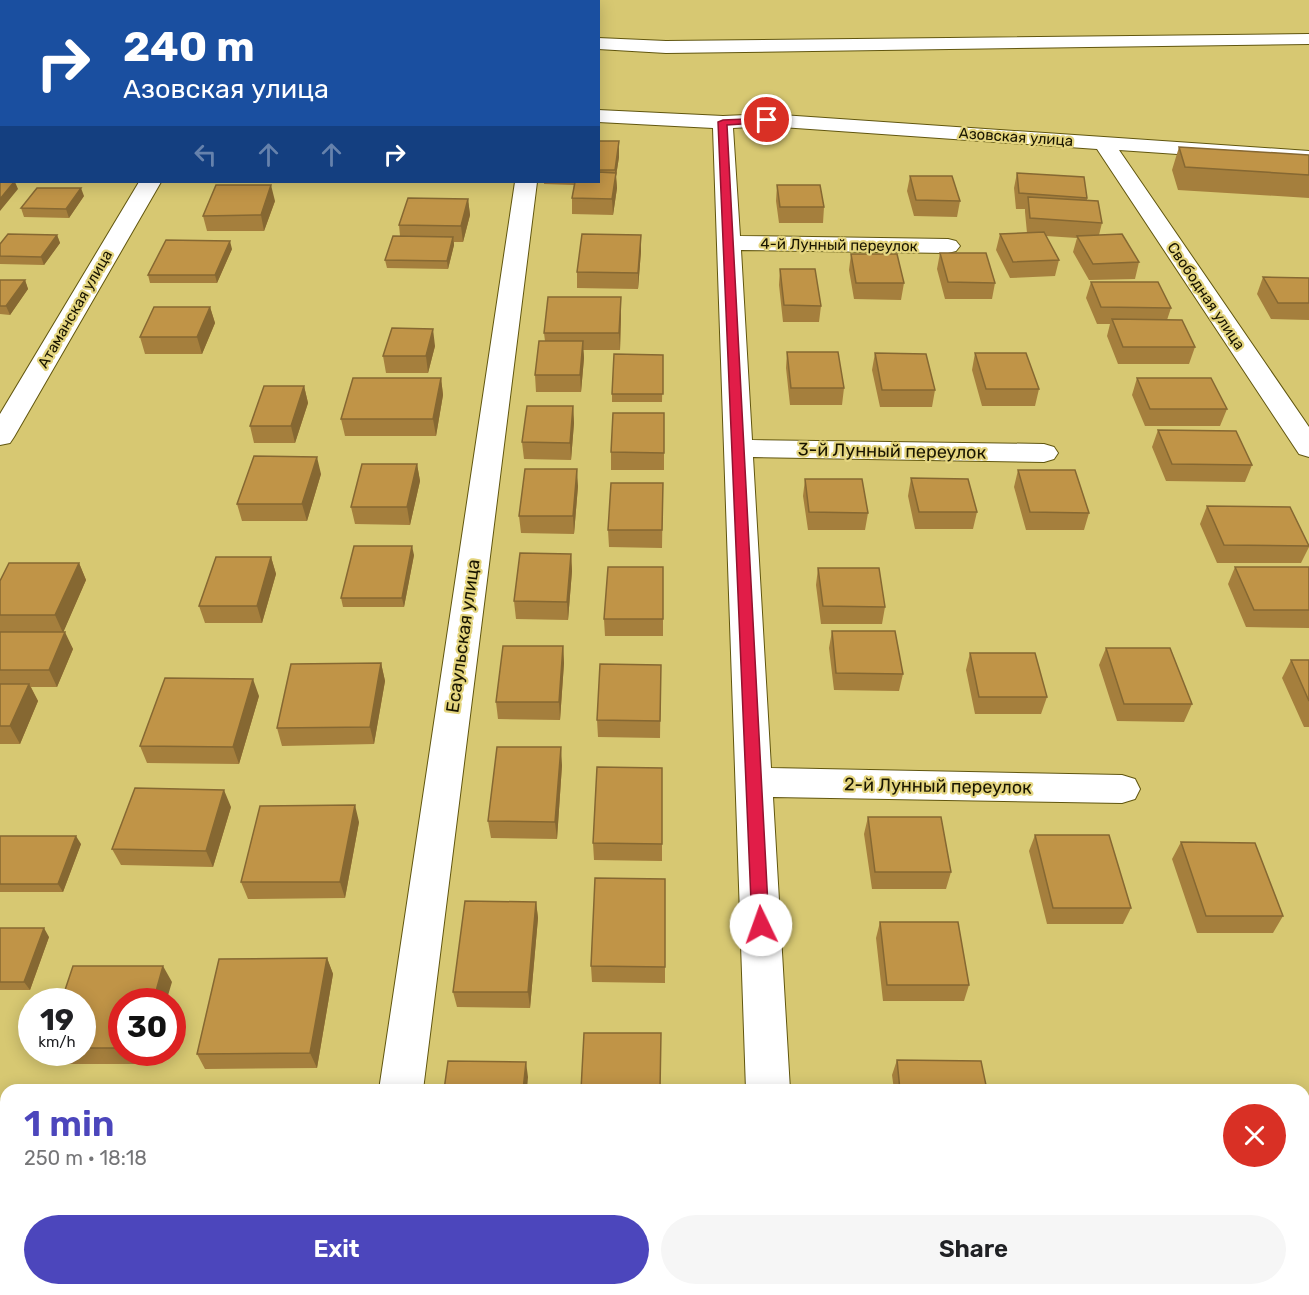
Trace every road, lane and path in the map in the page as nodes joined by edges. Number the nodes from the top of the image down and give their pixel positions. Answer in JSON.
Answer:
{"nodes":[{"id":1,"x":1309,"y":39,"type":"edge"},
{"id":2,"x":600,"y":43,"type":"edge"},
{"id":3,"x":600,"y":117,"type":"edge"},
{"id":4,"x":723,"y":122,"type":"junction"},
{"id":5,"x":1104,"y":144,"type":"junction"},
{"id":6,"x":1309,"y":157,"type":"edge"},
{"id":7,"x":149,"y":183,"type":"edge"},
{"id":8,"x":526,"y":183,"type":"edge"},
{"id":9,"x":730,"y":243,"type":"junction"},
{"id":10,"x":948,"y":246,"type":"dead end"},
{"id":11,"x":0,"y":437,"type":"edge"},
{"id":12,"x":739,"y":448,"type":"junction"},
{"id":13,"x":1309,"y":448,"type":"edge"},
{"id":14,"x":1044,"y":453,"type":"dead end"},
{"id":15,"x":754,"y":782,"type":"junction"},
{"id":16,"x":1122,"y":789,"type":"dead end"},
{"id":17,"x":402,"y":1084,"type":"edge"},
{"id":18,"x":768,"y":1084,"type":"edge"}],
"edges":[{"from":1,"to":2,"type":"street"},
{"from":3,"to":4,"type":"street","name":"Азовская улица"},
{"from":4,"to":5,"type":"street","name":"Азовская улица"},
{"from":4,"to":9,"type":"street"},
{"from":5,"to":6,"type":"street","name":"Азовская улица"},
{"from":5,"to":13,"type":"street","name":"Свободная улица"},
{"from":7,"to":11,"type":"street","name":"Атаманская улица"},
{"from":8,"to":17,"type":"street","name":"Есаульская улица"},
{"from":9,"to":10,"type":"street","name":"4-й Лунный переулок"},
{"from":9,"to":12,"type":"street"},
{"from":12,"to":14,"type":"street","name":"3-й Лунный переулок"},
{"from":12,"to":15,"type":"street"},
{"from":15,"to":16,"type":"street","name":"2-й Лунный переулок"},
{"from":15,"to":18,"type":"street"}]}
